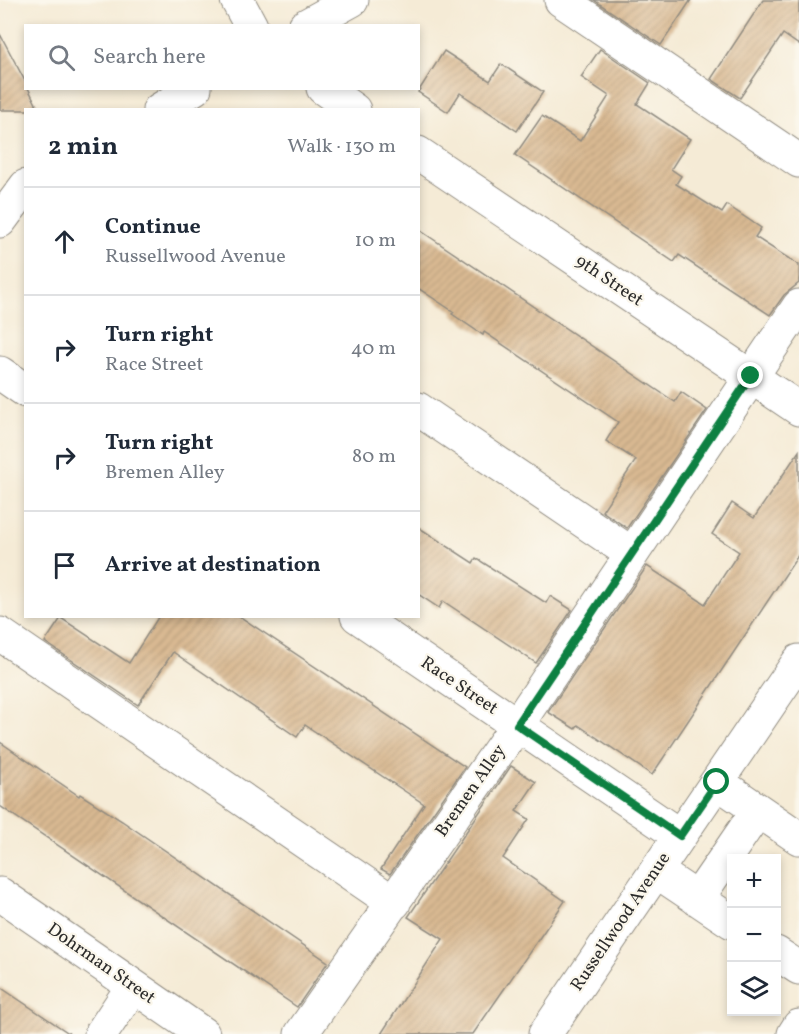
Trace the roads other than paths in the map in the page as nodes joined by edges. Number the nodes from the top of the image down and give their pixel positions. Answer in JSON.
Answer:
{"nodes":[{"id":1,"x":237,"y":0,"type":"edge"},
{"id":2,"x":352,"y":0,"type":"edge"},
{"id":3,"x":561,"y":0,"type":"edge"},
{"id":4,"x":250,"y":24,"type":"edge"},
{"id":5,"x":309,"y":24,"type":"edge"},
{"id":6,"x":192,"y":90,"type":"edge"},
{"id":7,"x":326,"y":90,"type":"edge"},
{"id":8,"x":162,"y":108,"type":"edge"},
{"id":9,"x":351,"y":108,"type":"edge"},
{"id":10,"x":420,"y":154,"type":"edge"},
{"id":11,"x":799,"y":161,"type":"edge"},
{"id":12,"x":24,"y":189,"type":"edge"},
{"id":13,"x":0,"y":221,"type":"edge"},
{"id":14,"x":799,"y":306,"type":"edge"},
{"id":15,"x":0,"y":373,"type":"edge"},
{"id":16,"x":751,"y":376,"type":"junction"},
{"id":17,"x":24,"y":390,"type":"edge"},
{"id":18,"x":799,"y":409,"type":"edge"},
{"id":19,"x":420,"y":410,"type":"edge"},
{"id":20,"x":632,"y":554,"type":"junction"},
{"id":21,"x":360,"y":618,"type":"edge"},
{"id":22,"x":0,"y":634,"type":"edge"},
{"id":23,"x":799,"y":661,"type":"edge"},
{"id":24,"x":517,"y":725,"type":"junction"},
{"id":25,"x":717,"y":782,"type":"junction"},
{"id":26,"x":758,"y":810,"type":"junction"},
{"id":27,"x":680,"y":836,"type":"junction"},
{"id":28,"x":799,"y":838,"type":"edge"},
{"id":29,"x":656,"y":871,"type":"junction"},
{"id":30,"x":0,"y":894,"type":"edge"},
{"id":31,"x":697,"y":899,"type":"junction"},
{"id":32,"x":394,"y":903,"type":"junction"},
{"id":33,"x":727,"y":919,"type":"edge"},
{"id":34,"x":781,"y":956,"type":"edge"},
{"id":35,"x":799,"y":968,"type":"edge"},
{"id":36,"x":133,"y":986,"type":"junction"},
{"id":37,"x":799,"y":1026,"type":"edge"},
{"id":38,"x":101,"y":1034,"type":"edge"},
{"id":39,"x":203,"y":1034,"type":"edge"},
{"id":40,"x":301,"y":1034,"type":"edge"},
{"id":41,"x":545,"y":1034,"type":"edge"},
{"id":42,"x":794,"y":1034,"type":"edge"}],
"edges":[{"from":1,"to":4,"type":"street"},
{"from":2,"to":5,"type":"street"},
{"from":3,"to":11,"type":"street"},
{"from":6,"to":8,"type":"street"},
{"from":7,"to":9,"type":"street"},
{"from":10,"to":16,"type":"street","name":"9th Street"},
{"from":12,"to":13,"type":"street"},
{"from":14,"to":16,"type":"street","name":"Bremen Alley"},
{"from":15,"to":17,"type":"street"},
{"from":16,"to":18,"type":"street","name":"9th Street"},
{"from":16,"to":20,"type":"street","name":"Bremen Alley"},
{"from":19,"to":20,"type":"street"},
{"from":20,"to":24,"type":"street","name":"Bremen Alley"},
{"from":21,"to":24,"type":"street","name":"Race Street"},
{"from":22,"to":32,"type":"street"},
{"from":23,"to":25,"type":"street","name":"Russellwood Avenue"},
{"from":24,"to":27,"type":"street","name":"Race Street"},
{"from":24,"to":32,"type":"street","name":"Bremen Alley"},
{"from":25,"to":26,"type":"street"},
{"from":25,"to":27,"type":"street","name":"Russellwood Avenue"},
{"from":26,"to":28,"type":"street"},
{"from":26,"to":31,"type":"street"},
{"from":27,"to":29,"type":"street","name":"Russellwood Avenue"},
{"from":29,"to":31,"type":"street"},
{"from":29,"to":41,"type":"street","name":"Russellwood Avenue"},
{"from":30,"to":36,"type":"street","name":"Dohrman Street"},
{"from":31,"to":33,"type":"street"},
{"from":32,"to":40,"type":"street","name":"Bremen Alley"},
{"from":34,"to":35,"type":"street"},
{"from":36,"to":38,"type":"street"},
{"from":36,"to":39,"type":"street","name":"Dohrman Street"},
{"from":37,"to":42,"type":"street"}]}
